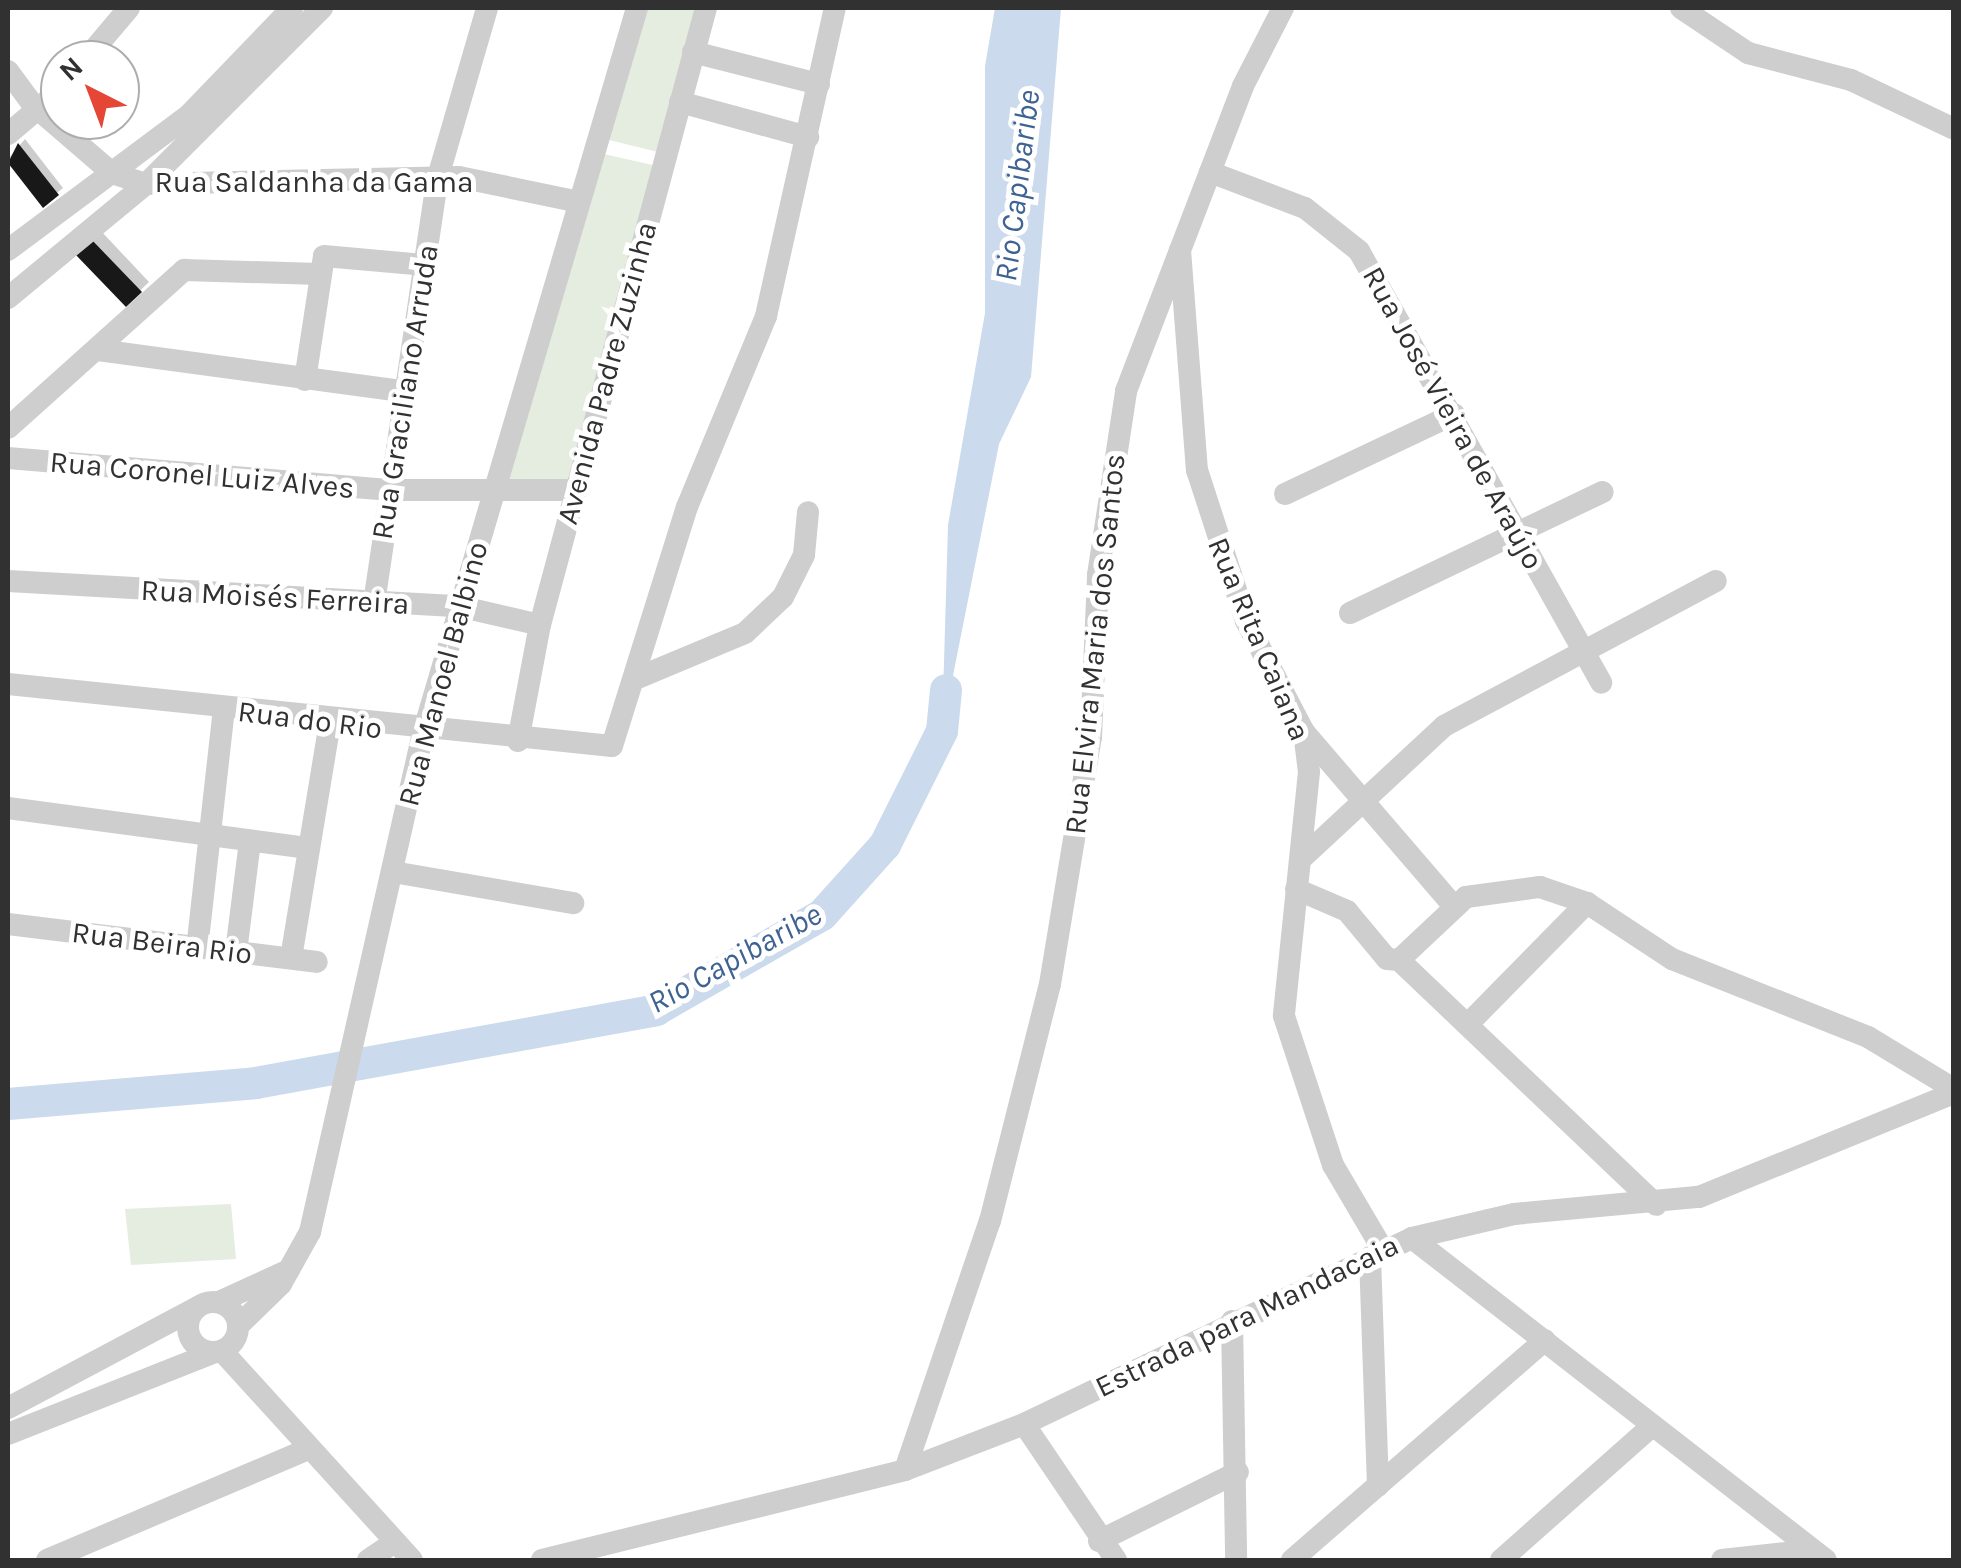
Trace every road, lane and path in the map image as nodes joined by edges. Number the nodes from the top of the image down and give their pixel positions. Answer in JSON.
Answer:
{"nodes":[{"id":1,"x":129,"y":8,"type":"edge"},
{"id":2,"x":292,"y":8,"type":"edge"},
{"id":3,"x":322,"y":8,"type":"edge"},
{"id":4,"x":487,"y":8,"type":"edge"},
{"id":5,"x":638,"y":8,"type":"edge"},
{"id":6,"x":706,"y":8,"type":"edge"},
{"id":7,"x":834,"y":8,"type":"edge"},
{"id":8,"x":1283,"y":8,"type":"edge"},
{"id":9,"x":1681,"y":8,"type":"edge"},
{"id":10,"x":102,"y":40,"type":"edge"},
{"id":11,"x":694,"y":52,"type":"junction"},
{"id":12,"x":8,"y":71,"type":"edge"},
{"id":13,"x":819,"y":84,"type":"junction"},
{"id":14,"x":8,"y":96,"type":"edge"},
{"id":15,"x":680,"y":102,"type":"junction"},
{"id":16,"x":40,"y":107,"type":"edge"},
{"id":17,"x":37,"y":109,"type":"junction"},
{"id":18,"x":1954,"y":129,"type":"edge"},
{"id":19,"x":8,"y":134,"type":"edge"},
{"id":20,"x":808,"y":138,"type":"junction"},
{"id":21,"x":1210,"y":172,"type":"junction"},
{"id":22,"x":112,"y":173,"type":"junction"},
{"id":23,"x":438,"y":177,"type":"junction"},
{"id":24,"x":146,"y":184,"type":"junction"},
{"id":25,"x":575,"y":201,"type":"junction"},
{"id":26,"x":1180,"y":246,"type":"junction"},
{"id":27,"x":8,"y":250,"type":"edge"},
{"id":28,"x":424,"y":265,"type":"junction"},
{"id":29,"x":319,"y":274,"type":"junction"},
{"id":30,"x":8,"y":298,"type":"edge"},
{"id":31,"x":98,"y":350,"type":"junction"},
{"id":32,"x":304,"y":380,"type":"junction"},
{"id":33,"x":403,"y":391,"type":"junction"},
{"id":34,"x":1454,"y":414,"type":"junction"},
{"id":35,"x":8,"y":428,"type":"edge"},
{"id":36,"x":8,"y":458,"type":"edge"},
{"id":37,"x":388,"y":490,"type":"junction"},
{"id":38,"x":576,"y":490,"type":"junction"},
{"id":39,"x":493,"y":492,"type":"junction"},
{"id":40,"x":1602,"y":492,"type":"dead end"},
{"id":41,"x":1285,"y":494,"type":"dead end"},
{"id":42,"x":808,"y":512,"type":"dead end"},
{"id":43,"x":1516,"y":533,"type":"junction"},
{"id":44,"x":1716,"y":581,"type":"dead end"},
{"id":45,"x":8,"y":582,"type":"edge"},
{"id":46,"x":374,"y":603,"type":"junction"},
{"id":47,"x":458,"y":606,"type":"junction"},
{"id":48,"x":1350,"y":613,"type":"dead end"},
{"id":49,"x":540,"y":625,"type":"junction"},
{"id":50,"x":1583,"y":646,"type":"junction"},
{"id":51,"x":635,"y":678,"type":"junction"},
{"id":52,"x":1601,"y":683,"type":"dead end"},
{"id":53,"x":8,"y":684,"type":"edge"},
{"id":54,"x":224,"y":710,"type":"junction"},
{"id":55,"x":330,"y":722,"type":"junction"},
{"id":56,"x":1304,"y":732,"type":"junction"},
{"id":57,"x":423,"y":733,"type":"junction"},
{"id":58,"x":518,"y":741,"type":"junction"},
{"id":59,"x":1362,"y":796,"type":"junction"},
{"id":60,"x":8,"y":808,"type":"edge"},
{"id":61,"x":209,"y":836,"type":"junction"},
{"id":62,"x":250,"y":841,"type":"junction"},
{"id":63,"x":308,"y":848,"type":"junction"},
{"id":64,"x":1301,"y":859,"type":"junction"},
{"id":65,"x":393,"y":872,"type":"junction"},
{"id":66,"x":1296,"y":889,"type":"junction"},
{"id":67,"x":1587,"y":903,"type":"junction"},
{"id":68,"x":573,"y":904,"type":"dead end"},
{"id":69,"x":1454,"y":904,"type":"junction"},
{"id":70,"x":8,"y":924,"type":"edge"},
{"id":71,"x":197,"y":949,"type":"junction"},
{"id":72,"x":236,"y":952,"type":"junction"},
{"id":73,"x":292,"y":958,"type":"junction"},
{"id":74,"x":1399,"y":960,"type":"junction"},
{"id":75,"x":317,"y":962,"type":"dead end"},
{"id":76,"x":1468,"y":1024,"type":"junction"},
{"id":77,"x":1954,"y":1091,"type":"edge"},
{"id":78,"x":1656,"y":1205,"type":"junction"},
{"id":79,"x":1412,"y":1238,"type":"junction"},
{"id":80,"x":1376,"y":1254,"type":"junction"},
{"id":81,"x":289,"y":1270,"type":"junction"},
{"id":82,"x":207,"y":1305,"type":"junction"},
{"id":83,"x":1232,"y":1320,"type":"junction"},
{"id":84,"x":238,"y":1326,"type":"junction"},
{"id":85,"x":1545,"y":1340,"type":"junction"},
{"id":86,"x":217,"y":1352,"type":"junction"},
{"id":87,"x":8,"y":1408,"type":"edge"},
{"id":88,"x":1024,"y":1424,"type":"junction"},
{"id":89,"x":1651,"y":1427,"type":"junction"},
{"id":90,"x":8,"y":1434,"type":"edge"},
{"id":91,"x":306,"y":1450,"type":"junction"},
{"id":92,"x":905,"y":1470,"type":"junction"},
{"id":93,"x":1238,"y":1472,"type":"junction"},
{"id":94,"x":1378,"y":1486,"type":"junction"},
{"id":95,"x":1099,"y":1541,"type":"junction"},
{"id":96,"x":395,"y":1542,"type":"junction"},
{"id":97,"x":1819,"y":1555,"type":"edge"},
{"id":98,"x":47,"y":1560,"type":"edge"},
{"id":99,"x":368,"y":1560,"type":"edge"},
{"id":100,"x":412,"y":1560,"type":"edge"},
{"id":101,"x":542,"y":1560,"type":"edge"},
{"id":102,"x":1116,"y":1560,"type":"edge"},
{"id":103,"x":1236,"y":1560,"type":"edge"},
{"id":104,"x":1292,"y":1560,"type":"edge"},
{"id":105,"x":1502,"y":1560,"type":"edge"},
{"id":106,"x":1722,"y":1560,"type":"edge"}],
"edges":[{"from":1,"to":10,"type":"street"},
{"from":2,"to":22,"type":"street"},
{"from":3,"to":24,"type":"street"},
{"from":4,"to":23,"type":"street","name":"Rua Graciliano Arruda"},
{"from":5,"to":25,"type":"street","name":"Rua Manoel Balbino"},
{"from":6,"to":11,"type":"street","name":"Avenida Padre Zuzinha"},
{"from":7,"to":13,"type":"street"},
{"from":8,"to":21,"type":"street","name":"Rua Elvira Maria dos Santos"},
{"from":9,"to":18,"type":"street"},
{"from":11,"to":13,"type":"street"},
{"from":11,"to":15,"type":"street","name":"Avenida Padre Zuzinha"},
{"from":12,"to":17,"type":"street"},
{"from":13,"to":20,"type":"street"},
{"from":14,"to":17,"type":"street"},
{"from":15,"to":20,"type":"street"},
{"from":15,"to":38,"type":"street","name":"Avenida Padre Zuzinha"},
{"from":16,"to":17,"type":"street"},
{"from":17,"to":19,"type":"street"},
{"from":17,"to":22,"type":"street"},
{"from":20,"to":51,"type":"street"},
{"from":21,"to":26,"type":"street","name":"Rua Elvira Maria dos Santos"},
{"from":21,"to":34,"type":"street","name":"Rua José Vieira de Araújo"},
{"from":22,"to":24,"type":"street","name":"Rua Saldanha da Gama"},
{"from":22,"to":27,"type":"street"},
{"from":23,"to":24,"type":"street","name":"Rua Saldanha da Gama"},
{"from":23,"to":25,"type":"street","name":"Rua Saldanha da Gama"},
{"from":23,"to":28,"type":"street","name":"Rua Graciliano Arruda"},
{"from":24,"to":30,"type":"street"},
{"from":25,"to":39,"type":"street","name":"Rua Manoel Balbino"},
{"from":26,"to":56,"type":"street","name":"Rua Rita Caiana"},
{"from":26,"to":92,"type":"street","name":"Rua Elvira Maria dos Santos"},
{"from":28,"to":29,"type":"street"},
{"from":28,"to":33,"type":"street","name":"Rua Graciliano Arruda"},
{"from":29,"to":31,"type":"street"},
{"from":29,"to":32,"type":"street"},
{"from":31,"to":32,"type":"street"},
{"from":31,"to":35,"type":"street"},
{"from":32,"to":33,"type":"street"},
{"from":33,"to":37,"type":"street","name":"Rua Graciliano Arruda"},
{"from":34,"to":41,"type":"street"},
{"from":34,"to":43,"type":"street","name":"Rua José Vieira de Araújo"},
{"from":36,"to":37,"type":"street","name":"Rua Coronel Luiz Alves"},
{"from":37,"to":39,"type":"street","name":"Rua Coronel Luiz Alves"},
{"from":37,"to":46,"type":"street","name":"Rua Graciliano Arruda"},
{"from":38,"to":39,"type":"street","name":"Rua Coronel Luiz Alves"},
{"from":38,"to":49,"type":"street","name":"Avenida Padre Zuzinha"},
{"from":39,"to":47,"type":"street","name":"Rua Manoel Balbino"},
{"from":40,"to":43,"type":"street"},
{"from":42,"to":51,"type":"street"},
{"from":43,"to":48,"type":"street"},
{"from":43,"to":50,"type":"street","name":"Rua José Vieira de Araújo"},
{"from":44,"to":50,"type":"street"},
{"from":45,"to":46,"type":"street","name":"Rua Moisés Ferreira"},
{"from":46,"to":47,"type":"street","name":"Rua Moisés Ferreira"},
{"from":47,"to":49,"type":"street","name":"Rua Moisés Ferreira"},
{"from":47,"to":57,"type":"street","name":"Rua Manoel Balbino"},
{"from":49,"to":58,"type":"street","name":"Avenida Padre Zuzinha"},
{"from":50,"to":52,"type":"street","name":"Rua José Vieira de Araújo"},
{"from":50,"to":59,"type":"street"},
{"from":51,"to":58,"type":"street","name":"Rua do Rio"},
{"from":53,"to":54,"type":"street","name":"Rua do Rio"},
{"from":54,"to":55,"type":"street","name":"Rua do Rio"},
{"from":54,"to":61,"type":"street"},
{"from":55,"to":57,"type":"street","name":"Rua do Rio"},
{"from":55,"to":63,"type":"street"},
{"from":56,"to":59,"type":"street"},
{"from":56,"to":64,"type":"street","name":"Rua Rita Caiana"},
{"from":57,"to":58,"type":"street","name":"Rua do Rio"},
{"from":57,"to":65,"type":"street","name":"Rua Manoel Balbino"},
{"from":59,"to":64,"type":"street"},
{"from":59,"to":69,"type":"street"},
{"from":60,"to":61,"type":"street"},
{"from":61,"to":62,"type":"street"},
{"from":61,"to":71,"type":"street"},
{"from":62,"to":63,"type":"street"},
{"from":62,"to":72,"type":"street"},
{"from":63,"to":73,"type":"street"},
{"from":64,"to":66,"type":"street","name":"Rua Rita Caiana"},
{"from":65,"to":68,"type":"street"},
{"from":65,"to":81,"type":"street","name":"Rua Manoel Balbino"},
{"from":66,"to":74,"type":"street"},
{"from":66,"to":80,"type":"street","name":"Rua Rita Caiana"},
{"from":67,"to":69,"type":"street"},
{"from":67,"to":76,"type":"street"},
{"from":67,"to":77,"type":"street"},
{"from":69,"to":74,"type":"street"},
{"from":70,"to":71,"type":"street","name":"Rua Beira Rio"},
{"from":71,"to":72,"type":"street","name":"Rua Beira Rio"},
{"from":72,"to":73,"type":"street","name":"Rua Beira Rio"},
{"from":73,"to":75,"type":"street","name":"Rua Beira Rio"},
{"from":74,"to":76,"type":"street"},
{"from":76,"to":78,"type":"street"},
{"from":77,"to":78,"type":"street","name":"Estrada para Mandacaia"},
{"from":78,"to":79,"type":"street","name":"Estrada para Mandacaia"},
{"from":79,"to":80,"type":"street","name":"Estrada para Mandacaia"},
{"from":79,"to":85,"type":"street"},
{"from":80,"to":83,"type":"street","name":"Estrada para Mandacaia"},
{"from":80,"to":94,"type":"street"},
{"from":81,"to":82,"type":"street"},
{"from":81,"to":84,"type":"street","name":"Rua Manoel Balbino"},
{"from":82,"to":84,"type":"street"},
{"from":82,"to":86,"type":"street"},
{"from":82,"to":87,"type":"street"},
{"from":83,"to":88,"type":"street","name":"Estrada para Mandacaia"},
{"from":83,"to":93,"type":"street"},
{"from":84,"to":86,"type":"street","name":"Rua Manoel Balbino"},
{"from":85,"to":89,"type":"street"},
{"from":85,"to":94,"type":"street"},
{"from":86,"to":90,"type":"street"},
{"from":86,"to":91,"type":"street"},
{"from":88,"to":92,"type":"street","name":"Estrada para Mandacaia"},
{"from":88,"to":95,"type":"street"},
{"from":89,"to":97,"type":"street"},
{"from":89,"to":105,"type":"street"},
{"from":91,"to":96,"type":"street"},
{"from":91,"to":98,"type":"street"},
{"from":92,"to":101,"type":"street","name":"Estrada para Mandacaia"},
{"from":93,"to":95,"type":"street"},
{"from":93,"to":103,"type":"street"},
{"from":94,"to":104,"type":"street"},
{"from":95,"to":102,"type":"street"},
{"from":96,"to":99,"type":"street"},
{"from":96,"to":100,"type":"street"},
{"from":97,"to":106,"type":"street"}]}
